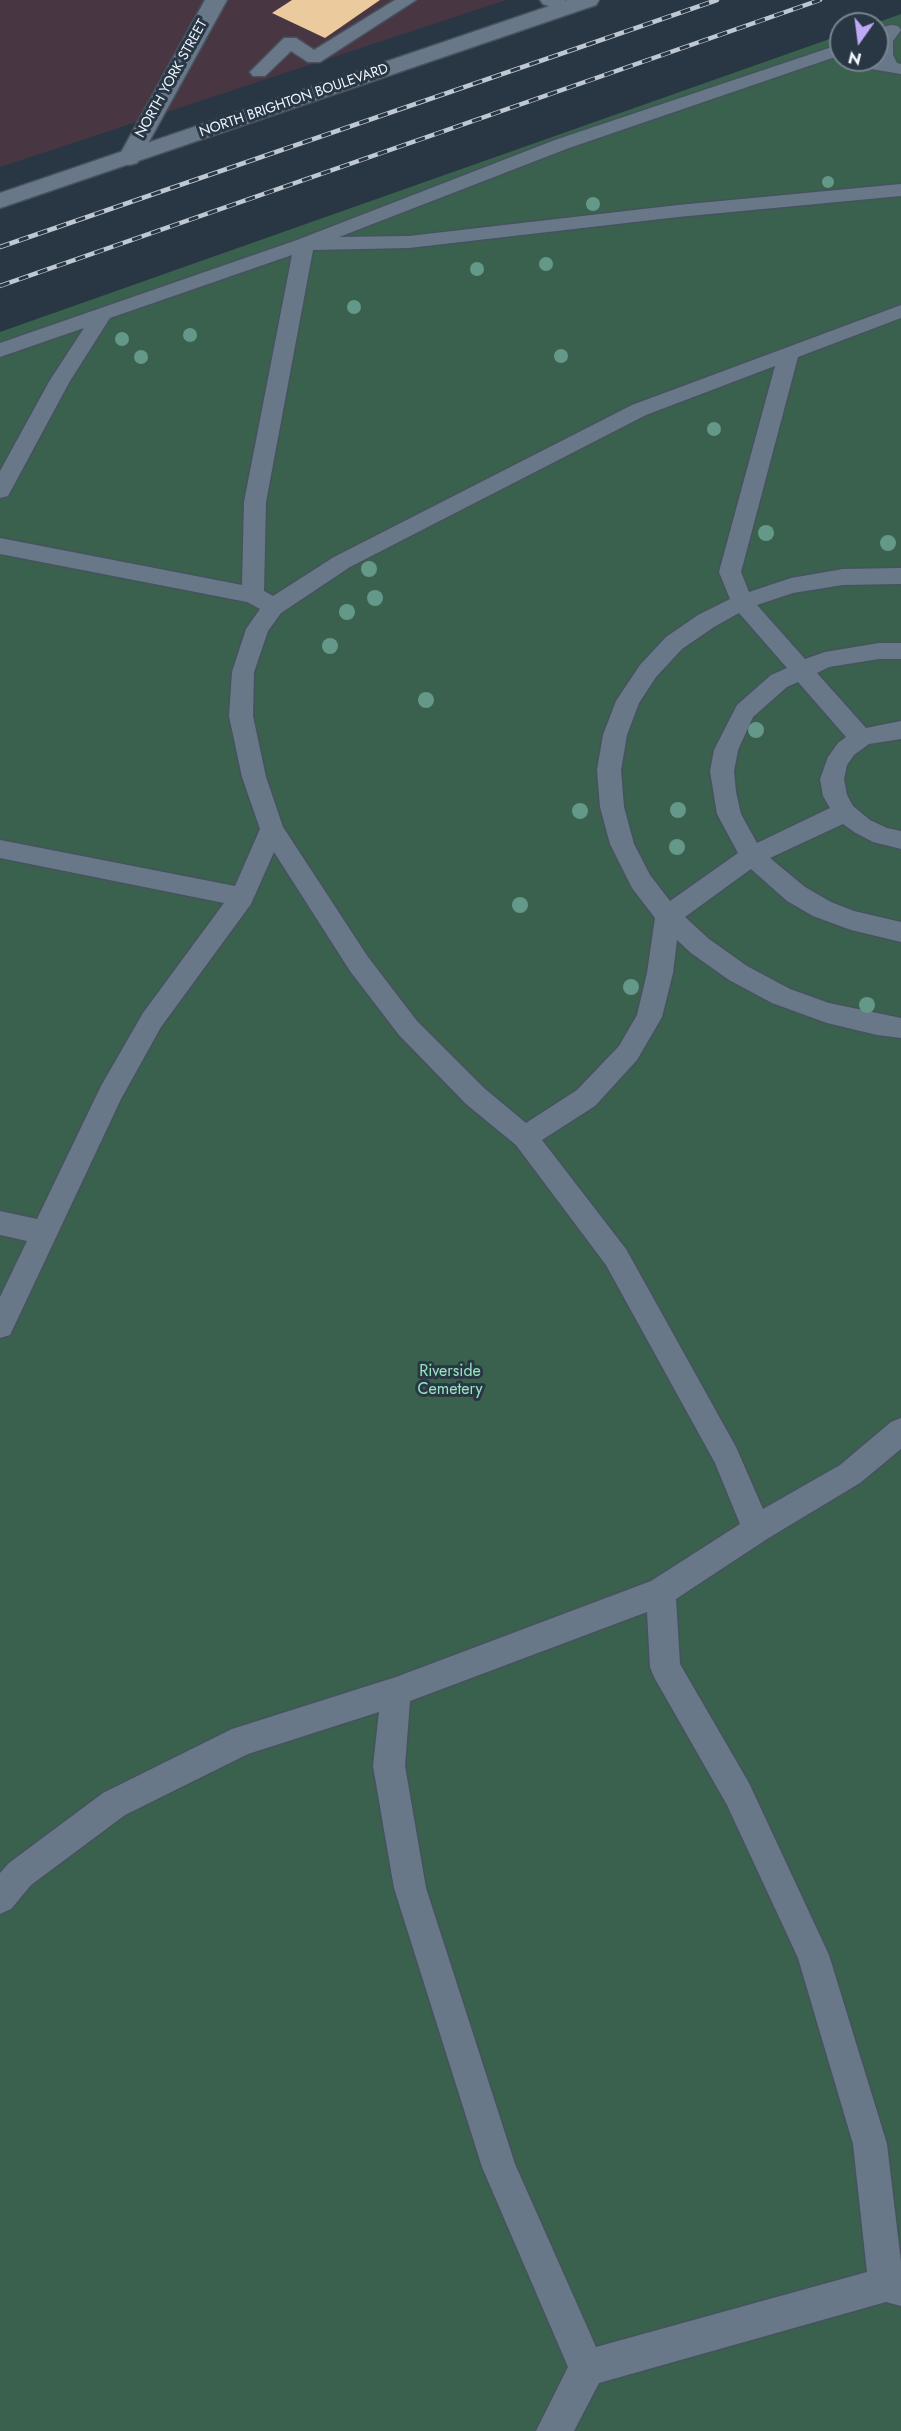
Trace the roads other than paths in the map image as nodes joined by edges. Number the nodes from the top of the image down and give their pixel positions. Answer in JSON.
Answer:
{"nodes":[{"id":1,"x":216,"y":0,"type":"edge"},
{"id":2,"x":407,"y":0,"type":"edge"},
{"id":3,"x":588,"y":0,"type":"edge"},
{"id":4,"x":558,"y":4,"type":"edge"},
{"id":5,"x":890,"y":30,"type":"edge"},
{"id":6,"x":829,"y":53,"type":"edge"},
{"id":7,"x":821,"y":56,"type":"junction"},
{"id":8,"x":829,"y":57,"type":"edge"},
{"id":9,"x":895,"y":67,"type":"edge"},
{"id":10,"x":259,"y":72,"type":"dead end"},
{"id":11,"x":129,"y":158,"type":"junction"},
{"id":12,"x":901,"y":190,"type":"edge"},
{"id":13,"x":0,"y":201,"type":"edge"},
{"id":14,"x":304,"y":244,"type":"junction"},
{"id":15,"x":901,"y":311,"type":"edge"},
{"id":16,"x":104,"y":313,"type":"junction"},
{"id":17,"x":0,"y":350,"type":"edge"},
{"id":18,"x":788,"y":355,"type":"junction"},
{"id":19,"x":0,"y":491,"type":"edge"},
{"id":20,"x":0,"y":546,"type":"edge"},
{"id":21,"x":901,"y":576,"type":"edge"},
{"id":22,"x":253,"y":595,"type":"junction"},
{"id":23,"x":742,"y":602,"type":"junction"},
{"id":24,"x":273,"y":607,"type":"junction"},
{"id":25,"x":901,"y":651,"type":"edge"},
{"id":26,"x":800,"y":669,"type":"junction"},
{"id":27,"x":901,"y":730,"type":"edge"},
{"id":28,"x":861,"y":738,"type":"junction"},
{"id":29,"x":845,"y":812,"type":"junction"},
{"id":30,"x":272,"y":829,"type":"junction"},
{"id":31,"x":901,"y":840,"type":"edge"},
{"id":32,"x":0,"y":849,"type":"edge"},
{"id":33,"x":753,"y":855,"type":"junction"},
{"id":34,"x":242,"y":897,"type":"junction"},
{"id":35,"x":668,"y":916,"type":"junction"},
{"id":36,"x":901,"y":932,"type":"edge"},
{"id":37,"x":901,"y":1028,"type":"edge"},
{"id":38,"x":525,"y":1137,"type":"junction"},
{"id":39,"x":0,"y":1223,"type":"edge"},
{"id":40,"x":46,"y":1233,"type":"junction"},
{"id":41,"x":0,"y":1326,"type":"edge"},
{"id":42,"x":901,"y":1431,"type":"edge"},
{"id":43,"x":757,"y":1529,"type":"junction"},
{"id":44,"x":661,"y":1592,"type":"junction"},
{"id":45,"x":396,"y":1692,"type":"junction"},
{"id":46,"x":0,"y":1898,"type":"edge"},
{"id":47,"x":894,"y":2286,"type":"edge"},
{"id":48,"x":587,"y":2368,"type":"junction"},
{"id":49,"x":554,"y":2431,"type":"edge"}],
"edges":[{"from":1,"to":11,"type":"main road","name":"NORTH YORK STREET"},
{"from":2,"to":10,"type":"lane"},
{"from":3,"to":4,"type":"main road","name":"NORTH BRIGHTON BOULEVARD"},
{"from":4,"to":11,"type":"main road","name":"NORTH BRIGHTON BOULEVARD"},
{"from":5,"to":9,"type":"lane"},
{"from":6,"to":7,"type":"lane"},
{"from":7,"to":8,"type":"lane"},
{"from":7,"to":14,"type":"lane"},
{"from":11,"to":13,"type":"main road","name":"NORTH BRIGHTON BOULEVARD"},
{"from":12,"to":14,"type":"lane"},
{"from":14,"to":16,"type":"lane"},
{"from":14,"to":22,"type":"lane"},
{"from":15,"to":18,"type":"lane"},
{"from":16,"to":17,"type":"lane"},
{"from":16,"to":19,"type":"lane"},
{"from":18,"to":23,"type":"lane"},
{"from":18,"to":24,"type":"lane"},
{"from":20,"to":22,"type":"lane"},
{"from":21,"to":23,"type":"lane"},
{"from":22,"to":24,"type":"lane"},
{"from":23,"to":26,"type":"lane"},
{"from":23,"to":35,"type":"lane"},
{"from":24,"to":30,"type":"lane"},
{"from":25,"to":26,"type":"lane"},
{"from":26,"to":28,"type":"lane"},
{"from":26,"to":33,"type":"lane"},
{"from":27,"to":28,"type":"lane"},
{"from":28,"to":29,"type":"lane"},
{"from":29,"to":31,"type":"lane"},
{"from":29,"to":33,"type":"lane"},
{"from":30,"to":34,"type":"lane"},
{"from":30,"to":38,"type":"lane"},
{"from":32,"to":34,"type":"lane"},
{"from":33,"to":35,"type":"lane"},
{"from":33,"to":36,"type":"lane"},
{"from":34,"to":40,"type":"lane"},
{"from":35,"to":37,"type":"lane"},
{"from":35,"to":38,"type":"lane"},
{"from":38,"to":43,"type":"lane"},
{"from":39,"to":40,"type":"lane"},
{"from":40,"to":41,"type":"lane"},
{"from":42,"to":43,"type":"lane"},
{"from":43,"to":44,"type":"lane"},
{"from":44,"to":45,"type":"lane"},
{"from":44,"to":47,"type":"lane"},
{"from":45,"to":46,"type":"lane"},
{"from":45,"to":48,"type":"lane"},
{"from":47,"to":48,"type":"lane"},
{"from":48,"to":49,"type":"lane"}]}
